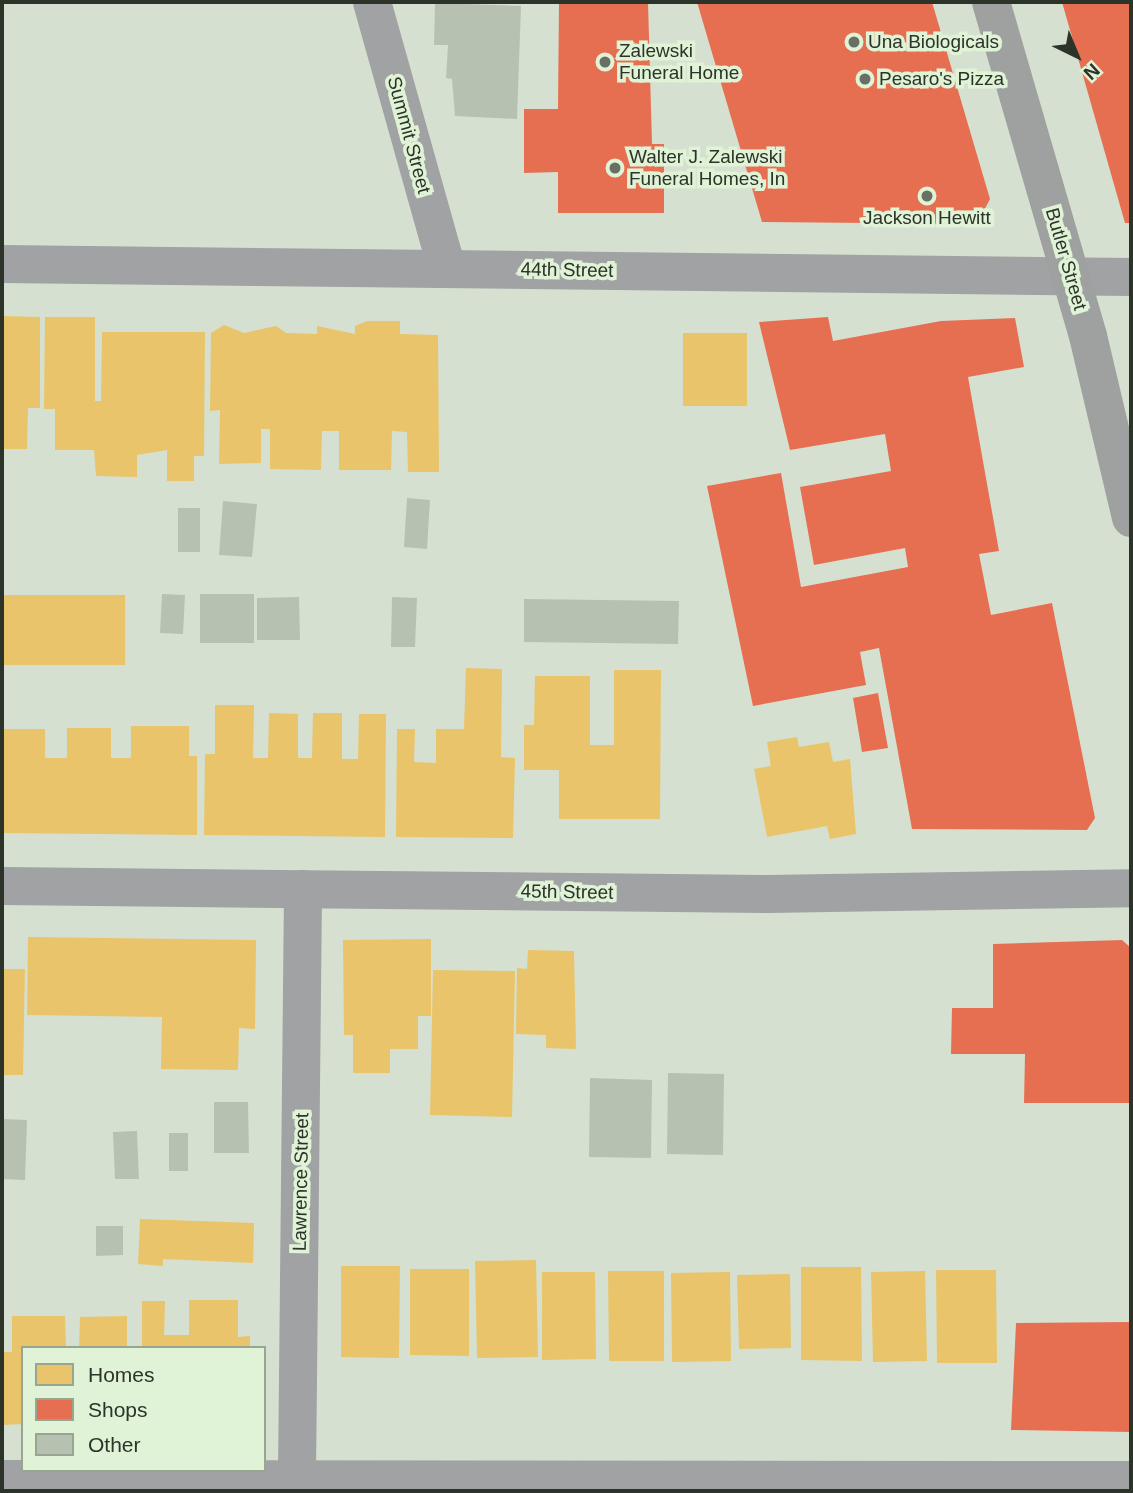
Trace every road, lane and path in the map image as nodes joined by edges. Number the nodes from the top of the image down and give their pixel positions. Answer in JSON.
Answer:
{"nodes":[{"id":1,"x":372,"y":2,"type":"edge"},
{"id":2,"x":991,"y":2,"type":"edge"},
{"id":3,"x":2,"y":264,"type":"edge"},
{"id":4,"x":447,"y":268,"type":"junction"},
{"id":5,"x":1071,"y":277,"type":"junction"},
{"id":6,"x":1131,"y":277,"type":"edge"},
{"id":7,"x":1131,"y":518,"type":"edge"},
{"id":8,"x":2,"y":886,"type":"edge"},
{"id":9,"x":1131,"y":888,"type":"edge"},
{"id":10,"x":303,"y":890,"type":"junction"},
{"id":11,"x":297,"y":1475,"type":"junction"},
{"id":12,"x":2,"y":1479,"type":"edge"},
{"id":13,"x":1131,"y":1480,"type":"edge"}],
"edges":[{"from":1,"to":4,"type":"street","name":"Summit Street"},
{"from":2,"to":5,"type":"main road","name":"Butler Street"},
{"from":3,"to":4,"type":"street","name":"44th Street"},
{"from":4,"to":5,"type":"street","name":"44th Street"},
{"from":5,"to":6,"type":"street","name":"44th Street"},
{"from":5,"to":7,"type":"main road","name":"Butler Street"},
{"from":8,"to":10,"type":"street","name":"45th Street"},
{"from":9,"to":10,"type":"street","name":"45th Street"},
{"from":10,"to":11,"type":"street","name":"Lawrence Street"},
{"from":11,"to":12,"type":"street"},
{"from":11,"to":13,"type":"street"}]}
